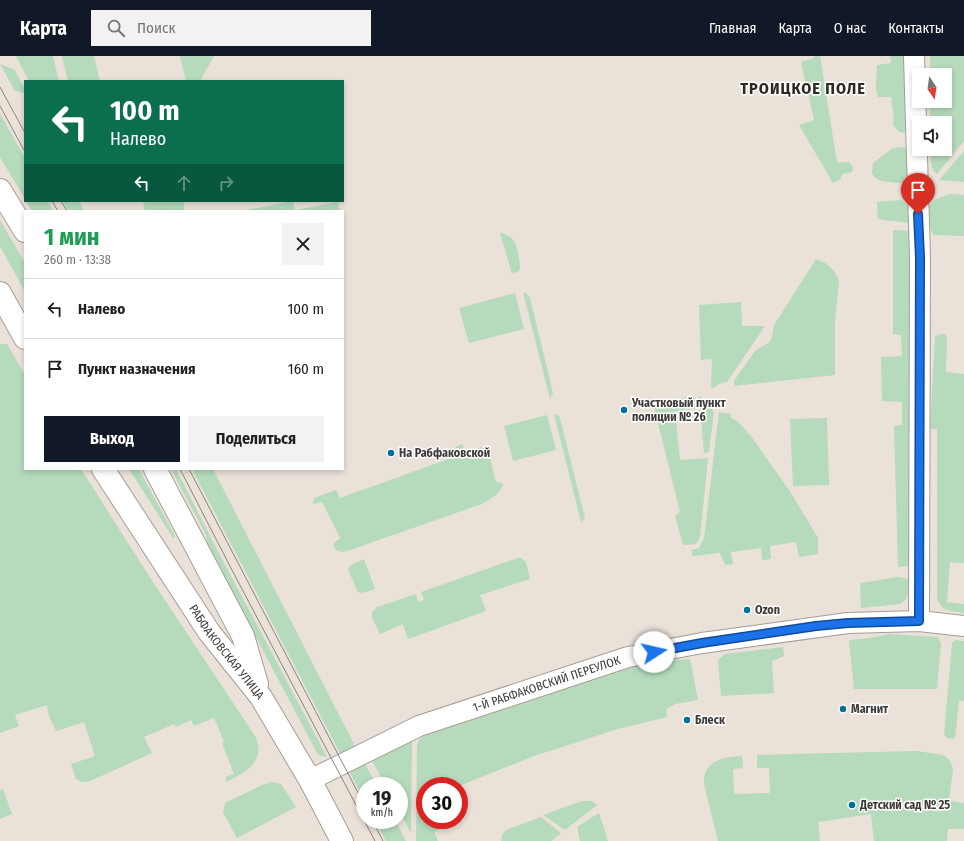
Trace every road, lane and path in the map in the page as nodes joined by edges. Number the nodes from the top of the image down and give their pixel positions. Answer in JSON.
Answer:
{"nodes":[{"id":1,"x":914,"y":56,"type":"edge"},
{"id":2,"x":0,"y":190,"type":"edge"},
{"id":3,"x":24,"y":229,"type":"edge"},
{"id":4,"x":0,"y":293,"type":"edge"},
{"id":5,"x":24,"y":336,"type":"edge"},
{"id":6,"x":104,"y":470,"type":"edge"},
{"id":7,"x":156,"y":470,"type":"edge"},
{"id":8,"x":919,"y":621,"type":"junction"},
{"id":9,"x":964,"y":626,"type":"edge"},
{"id":10,"x":261,"y":697,"type":"junction"},
{"id":11,"x":310,"y":780,"type":"junction"},
{"id":12,"x":342,"y":841,"type":"edge"}],
"edges":[{"from":1,"to":8,"type":"street"},
{"from":2,"to":3,"type":"main road"},
{"from":4,"to":5,"type":"main road"},
{"from":6,"to":10,"type":"main road","name":"РАБФАКОВСКАЯ УЛИЦА"},
{"from":7,"to":10,"type":"main road"},
{"from":8,"to":9,"type":"street","name":"1-Й РАБФАКОВСКИЙ ПЕРЕУЛОК"},
{"from":8,"to":11,"type":"street","name":"1-Й РАБФАКОВСКИЙ ПЕРЕУЛОК"},
{"from":10,"to":11,"type":"main road","name":"РАБФАКОВСКАЯ УЛИЦА"},
{"from":11,"to":12,"type":"main road","name":"РАБФАКОВСКАЯ УЛИЦА"}]}
